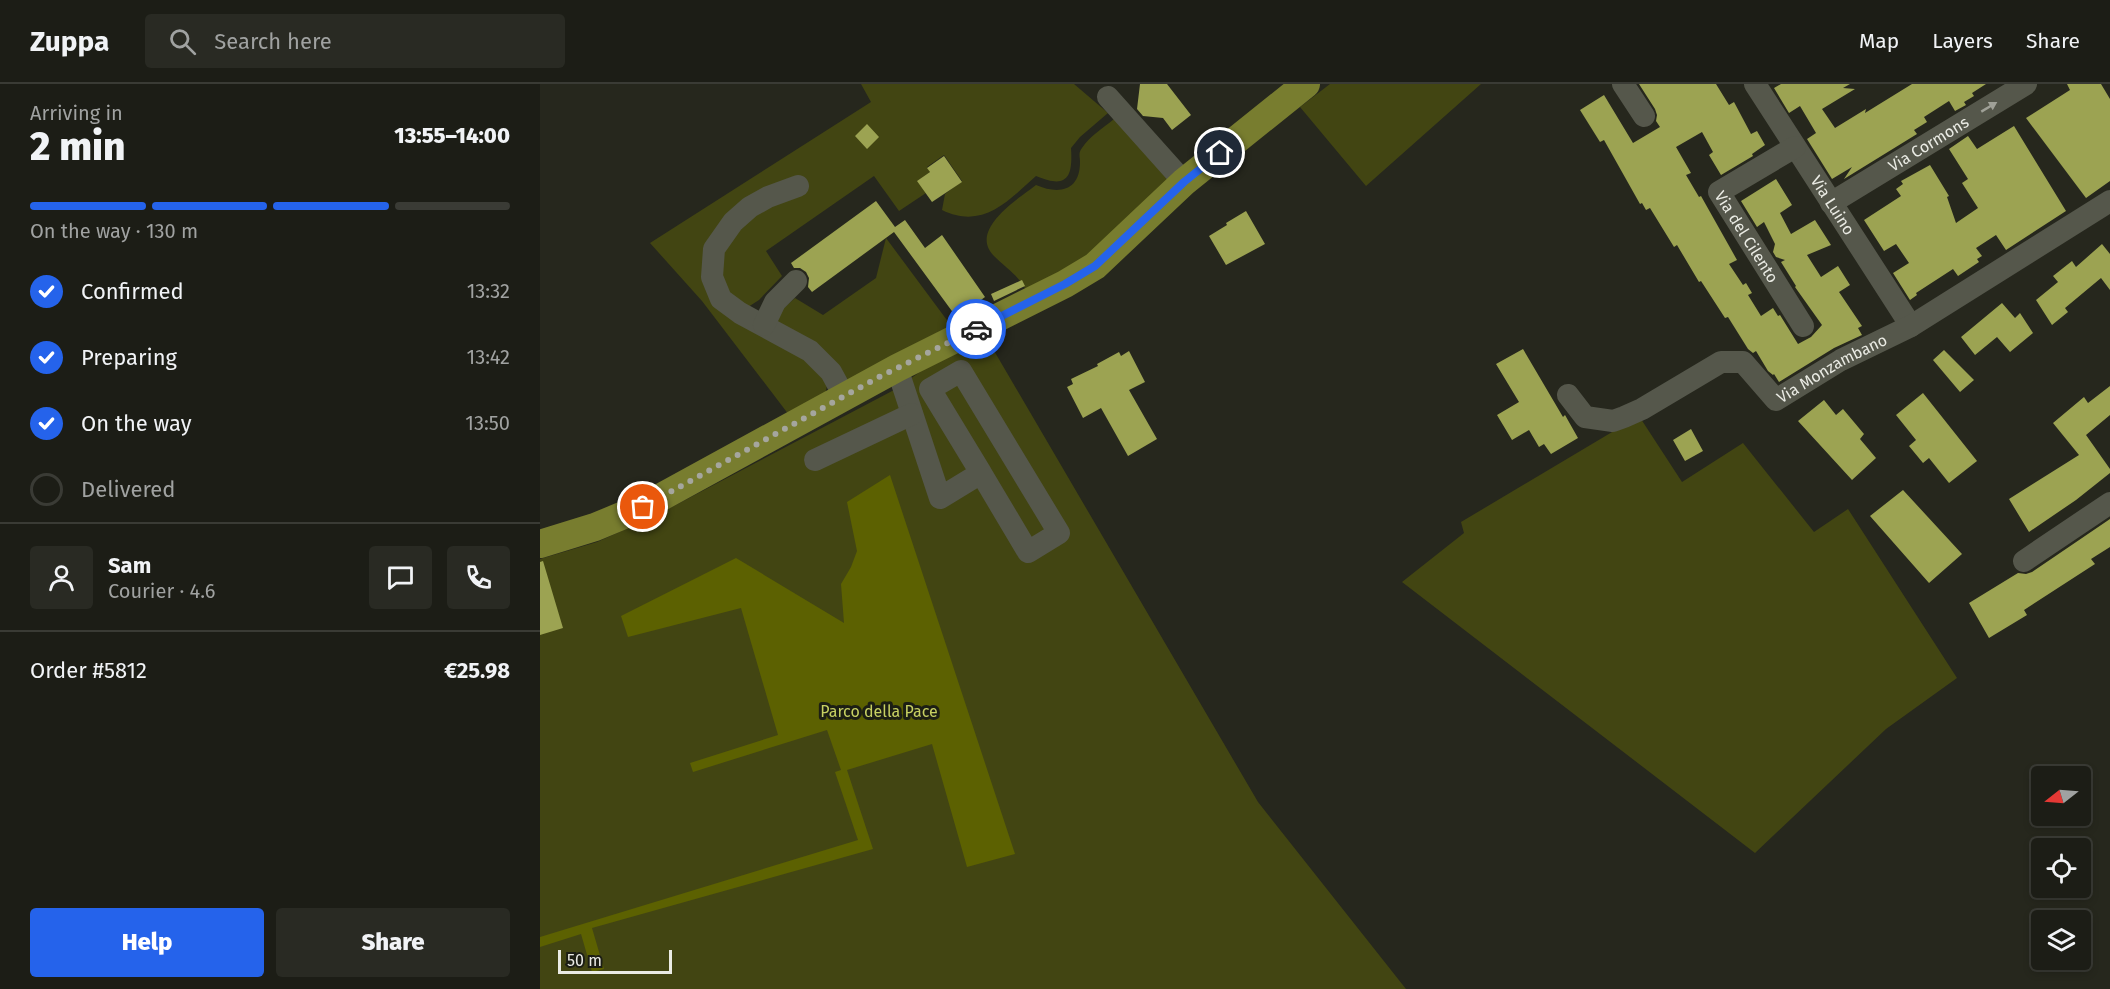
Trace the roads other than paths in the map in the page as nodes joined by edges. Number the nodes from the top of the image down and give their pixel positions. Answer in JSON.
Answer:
{"nodes":[{"id":1,"x":1306,"y":84,"type":"edge"},
{"id":2,"x":1623,"y":84,"type":"edge"},
{"id":3,"x":1755,"y":84,"type":"edge"},
{"id":4,"x":2026,"y":84,"type":"edge"},
{"id":5,"x":1108,"y":97,"type":"dead end"},
{"id":6,"x":1644,"y":116,"type":"dead end"},
{"id":7,"x":1795,"y":147,"type":"junction"},
{"id":8,"x":1184,"y":182,"type":"junction"},
{"id":9,"x":798,"y":186,"type":"dead end"},
{"id":10,"x":1832,"y":203,"type":"junction"},
{"id":11,"x":2108,"y":207,"type":"edge"},
{"id":12,"x":796,"y":281,"type":"dead end"},
{"id":13,"x":764,"y":325,"type":"junction"},
{"id":14,"x":1803,"y":326,"type":"dead end"},
{"id":15,"x":1911,"y":326,"type":"junction"},
{"id":16,"x":897,"y":368,"type":"junction"},
{"id":17,"x":1568,"y":395,"type":"dead end"},
{"id":18,"x":844,"y":396,"type":"junction"},
{"id":19,"x":912,"y":414,"type":"junction"},
{"id":20,"x":815,"y":460,"type":"dead end"},
{"id":21,"x":981,"y":473,"type":"junction"},
{"id":22,"x":2110,"y":503,"type":"edge"},
{"id":23,"x":540,"y":544,"type":"edge"},
{"id":24,"x":2024,"y":561,"type":"dead end"}],
"edges":[{"from":1,"to":8,"type":"main road"},
{"from":2,"to":6,"type":"street"},
{"from":3,"to":7,"type":"street","name":"Via Luino"},
{"from":10,"to":4,"type":"street","name":"Via Cormons","one_way":true},
{"from":5,"to":8,"type":"street"},
{"from":7,"to":10,"type":"street","name":"Via Luino"},
{"from":7,"to":14,"type":"street","name":"Via del Cilento"},
{"from":8,"to":16,"type":"main road"},
{"from":9,"to":13,"type":"street"},
{"from":10,"to":15,"type":"street","name":"Via Luino"},
{"from":11,"to":15,"type":"street","name":"Via Monzambano"},
{"from":12,"to":13,"type":"street"},
{"from":13,"to":18,"type":"street"},
{"from":15,"to":17,"type":"street","name":"Via Monzambano"},
{"from":16,"to":18,"type":"main road"},
{"from":16,"to":19,"type":"street"},
{"from":18,"to":23,"type":"main road"},
{"from":19,"to":20,"type":"street"},
{"from":19,"to":21,"type":"street"},
{"from":21,"to":21,"type":"street"},
{"from":22,"to":24,"type":"street"}]}
